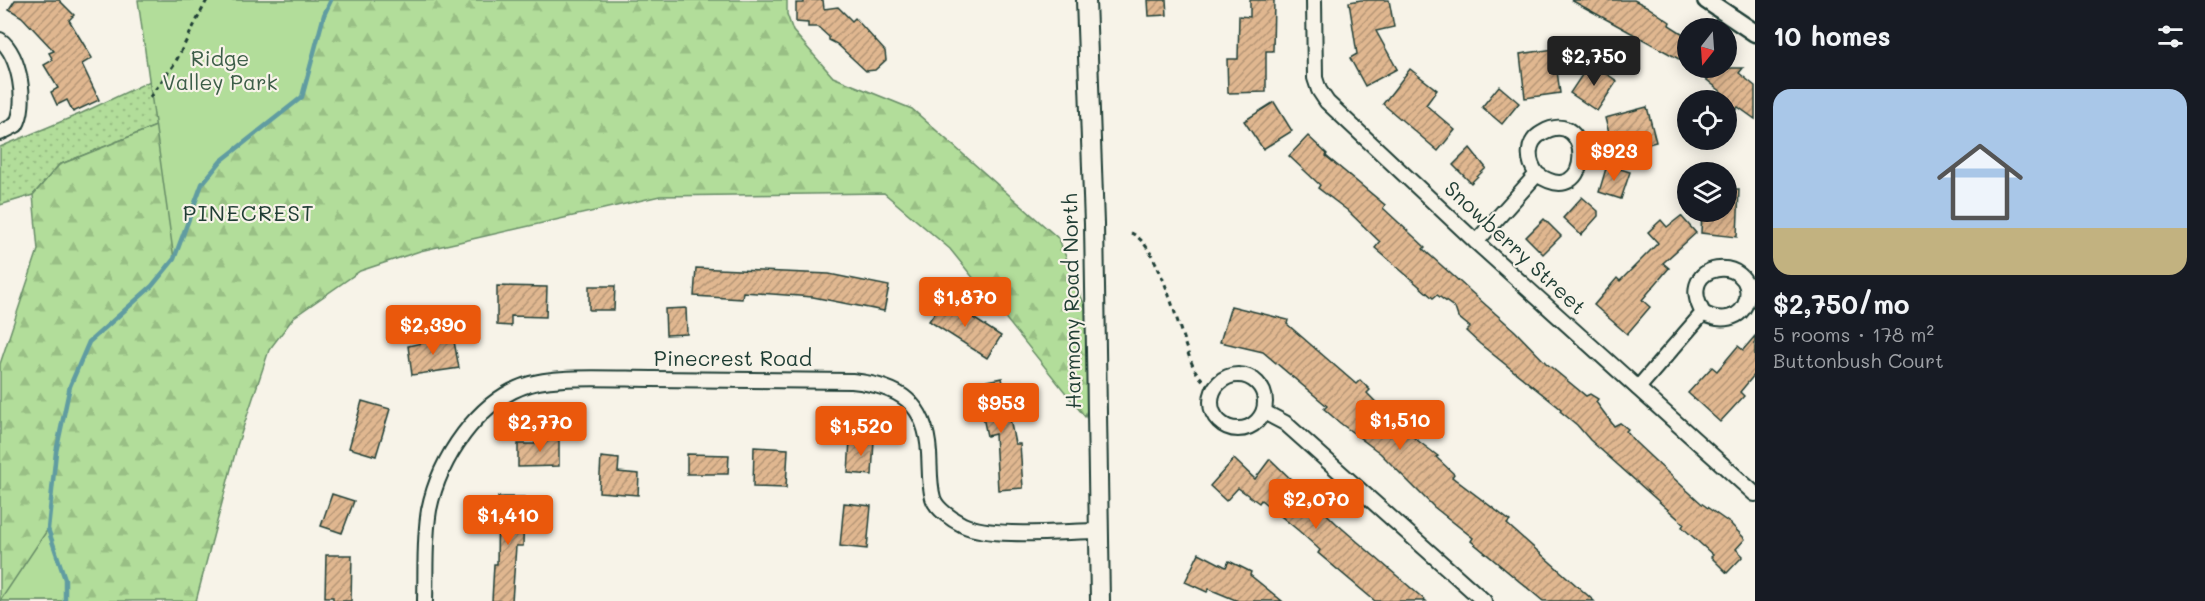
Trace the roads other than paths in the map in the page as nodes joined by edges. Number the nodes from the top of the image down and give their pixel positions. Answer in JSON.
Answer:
{"nodes":[{"id":1,"x":1086,"y":0,"type":"edge"},
{"id":2,"x":1314,"y":0,"type":"edge"},
{"id":3,"x":1706,"y":0,"type":"edge"},
{"id":4,"x":1755,"y":33,"type":"edge"},
{"id":5,"x":0,"y":40,"type":"edge"},
{"id":6,"x":0,"y":133,"type":"edge"},
{"id":7,"x":1536,"y":174,"type":"dead end"},
{"id":8,"x":1476,"y":242,"type":"junction"},
{"id":9,"x":1702,"y":313,"type":"dead end"},
{"id":10,"x":1638,"y":388,"type":"junction"},
{"id":11,"x":1264,"y":412,"type":"junction"},
{"id":12,"x":1755,"y":494,"type":"edge"},
{"id":13,"x":1100,"y":531,"type":"junction"},
{"id":14,"x":425,"y":601,"type":"edge"},
{"id":15,"x":1100,"y":601,"type":"edge"},
{"id":16,"x":1484,"y":601,"type":"edge"}],
"edges":[{"from":1,"to":13,"type":"main road","name":"Harmony Road North"},
{"from":2,"to":8,"type":"street","name":"Snowberry Street"},
{"from":3,"to":4,"type":"street"},
{"from":5,"to":6,"type":"street"},
{"from":7,"to":8,"type":"street"},
{"from":8,"to":10,"type":"street","name":"Snowberry Street"},
{"from":9,"to":10,"type":"street"},
{"from":10,"to":12,"type":"street","name":"Snowberry Street"},
{"from":11,"to":11,"type":"street"},
{"from":11,"to":16,"type":"street"},
{"from":13,"to":14,"type":"street","name":"Pinecrest Road"},
{"from":13,"to":15,"type":"main road","name":"Harmony Road North"}]}
